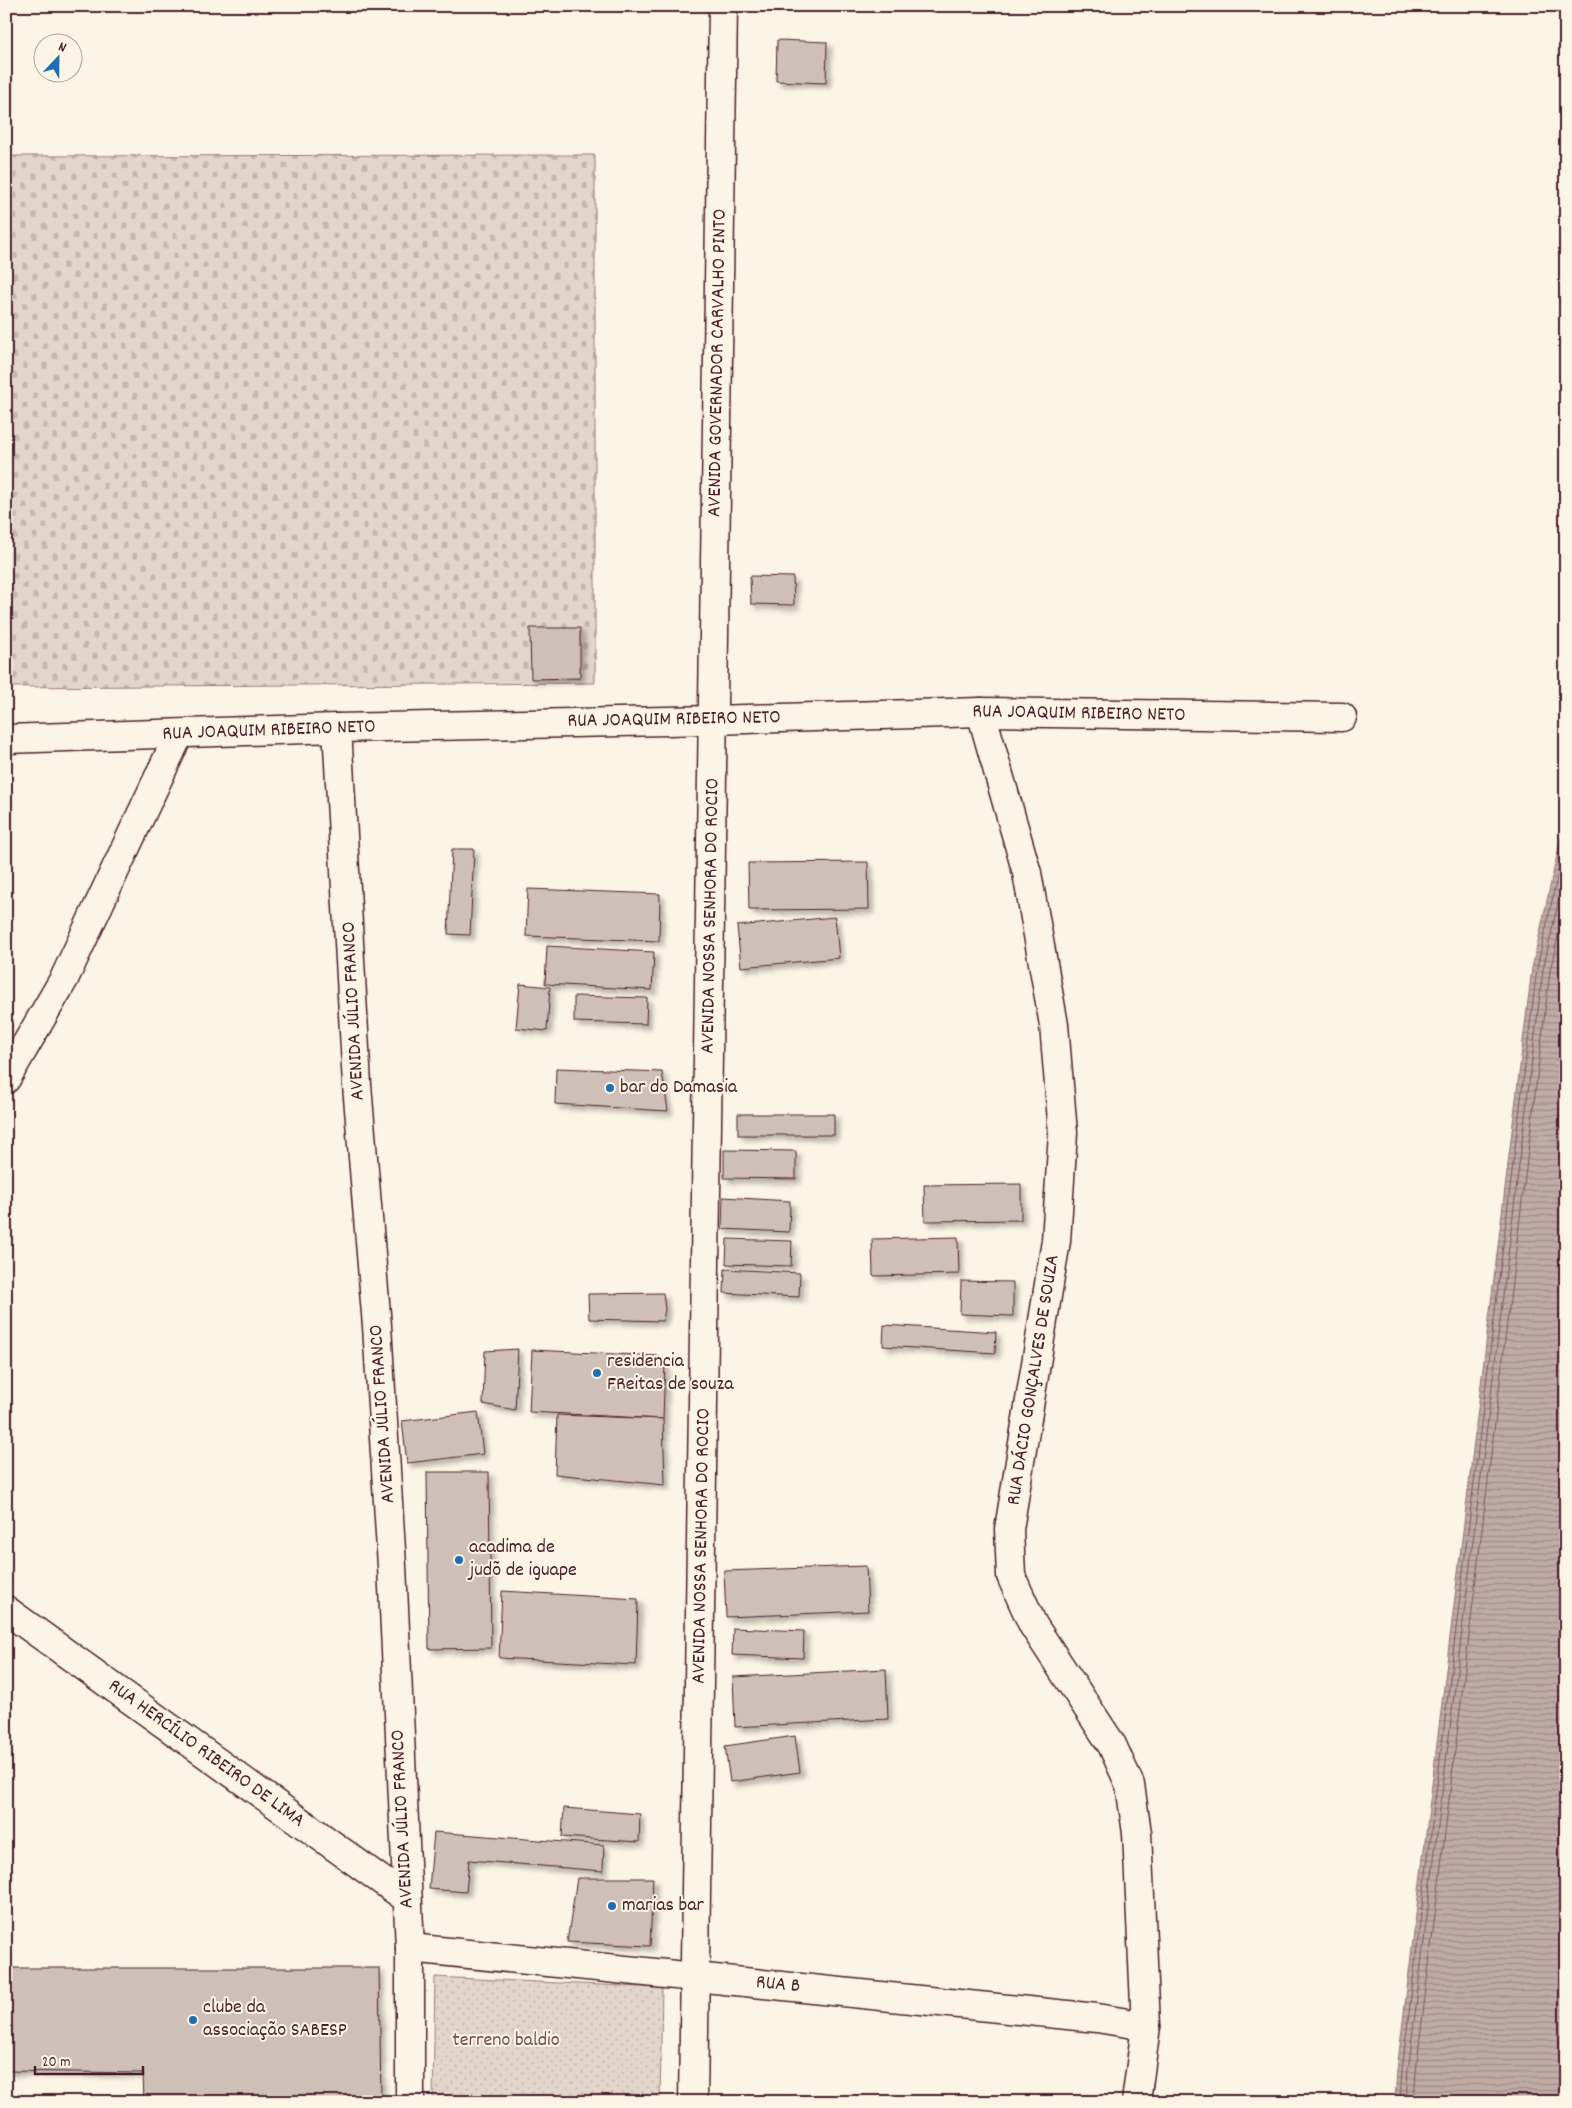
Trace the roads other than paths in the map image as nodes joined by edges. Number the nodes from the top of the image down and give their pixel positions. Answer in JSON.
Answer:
{"nodes":[{"id":1,"x":723,"y":6,"type":"edge"},
{"id":2,"x":981,"y":712,"type":"junction"},
{"id":3,"x":1342,"y":717,"type":"dead end"},
{"id":4,"x":713,"y":720,"type":"junction"},
{"id":5,"x":338,"y":728,"type":"junction"},
{"id":6,"x":179,"y":734,"type":"junction"},
{"id":7,"x":6,"y":740,"type":"edge"},
{"id":8,"x":6,"y":1079,"type":"edge"},
{"id":9,"x":6,"y":1610,"type":"edge"},
{"id":10,"x":406,"y":1898,"type":"junction"},
{"id":11,"x":410,"y":1948,"type":"junction"},
{"id":12,"x":696,"y":1976,"type":"junction"},
{"id":13,"x":1146,"y":2026,"type":"junction"},
{"id":14,"x":410,"y":2102,"type":"edge"},
{"id":15,"x":693,"y":2102,"type":"edge"},
{"id":16,"x":1136,"y":2102,"type":"edge"}],
"edges":[{"from":1,"to":4,"type":"street","name":"AVENIDA GOVERNADOR CARVALHO PINTO"},
{"from":2,"to":3,"type":"street","name":"RUA JOAQUIM RIBEIRO NETO"},
{"from":2,"to":4,"type":"street","name":"RUA JOAQUIM RIBEIRO NETO"},
{"from":2,"to":13,"type":"street","name":"RUA DÁCIO GONÇALVES DE SOUZA"},
{"from":4,"to":5,"type":"street","name":"RUA JOAQUIM RIBEIRO NETO"},
{"from":4,"to":12,"type":"street","name":"AVENIDA NOSSA SENHORA DO ROCIO"},
{"from":5,"to":6,"type":"street","name":"RUA JOAQUIM RIBEIRO NETO"},
{"from":5,"to":10,"type":"street","name":"AVENIDA JÚLIO FRANCO"},
{"from":6,"to":7,"type":"street","name":"RUA JOAQUIM RIBEIRO NETO"},
{"from":6,"to":8,"type":"street"},
{"from":9,"to":10,"type":"street","name":"RUA HERCÍLIO RIBEIRO DE LIMA"},
{"from":10,"to":11,"type":"street","name":"AVENIDA JÚLIO FRANCO"},
{"from":11,"to":12,"type":"street","name":"RUA B"},
{"from":11,"to":14,"type":"street","name":"AVENIDA JÚLIO FRANCO"},
{"from":12,"to":13,"type":"street","name":"RUA B"},
{"from":12,"to":15,"type":"street","name":"AVENIDA NOSSA SENHORA DO ROCIO"},
{"from":13,"to":16,"type":"street","name":"RUA DÁCIO GONÇALVES DE SOUZA"}]}
